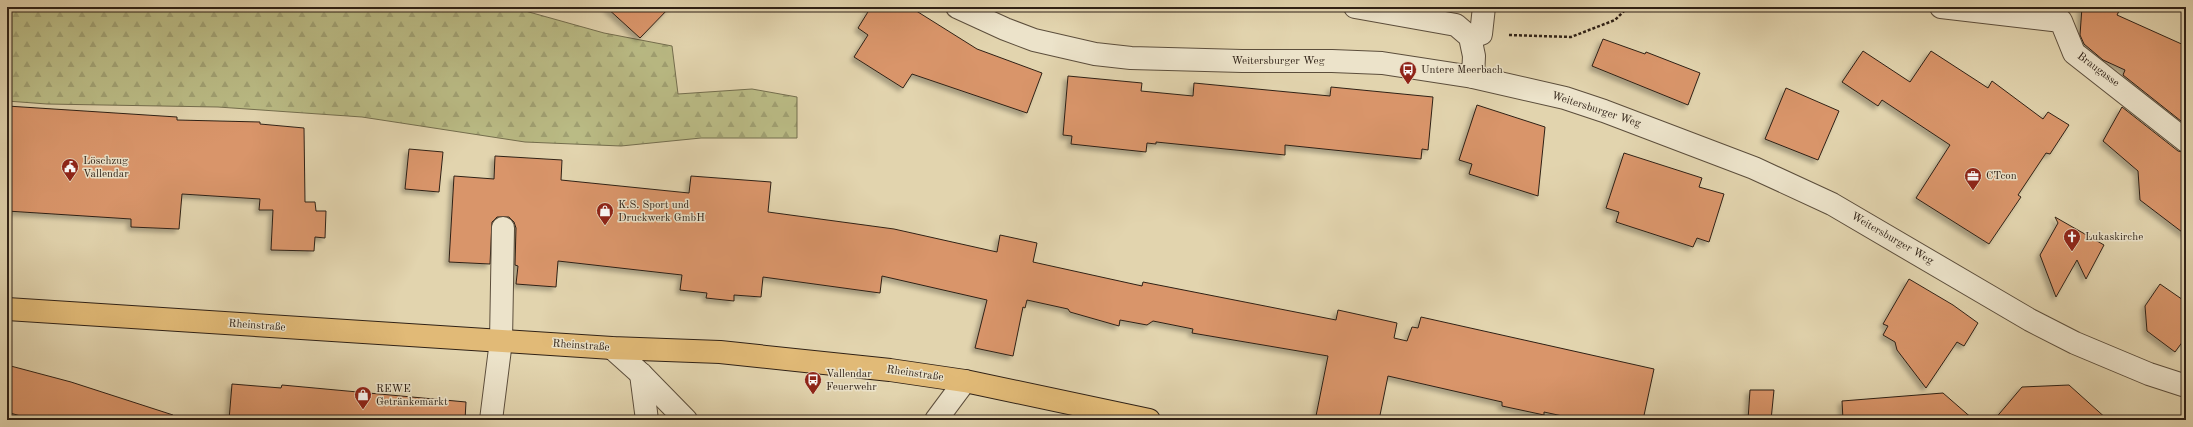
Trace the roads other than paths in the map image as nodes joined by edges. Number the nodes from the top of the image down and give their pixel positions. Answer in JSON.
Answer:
{"nodes":[{"id":1,"x":957,"y":7,"type":"edge"},
{"id":2,"x":1355,"y":7,"type":"edge"},
{"id":3,"x":1484,"y":7,"type":"edge"},
{"id":4,"x":1941,"y":7,"type":"edge"},
{"id":5,"x":1475,"y":36,"type":"junction"},
{"id":6,"x":1473,"y":77,"type":"junction"},
{"id":7,"x":2186,"y":141,"type":"edge"},
{"id":8,"x":503,"y":228,"type":"dead end"},
{"id":9,"x":7,"y":309,"type":"edge"},
{"id":10,"x":501,"y":341,"type":"junction"},
{"id":11,"x":612,"y":348,"type":"junction"},
{"id":12,"x":641,"y":374,"type":"junction"},
{"id":13,"x":965,"y":382,"type":"junction"},
{"id":14,"x":2186,"y":386,"type":"edge"},
{"id":15,"x":491,"y":420,"type":"edge"},
{"id":16,"x":647,"y":420,"type":"edge"},
{"id":17,"x":686,"y":420,"type":"edge"},
{"id":18,"x":936,"y":420,"type":"edge"},
{"id":19,"x":1149,"y":420,"type":"edge"}],
"edges":[{"from":1,"to":6,"type":"street","name":"Weitersburger Weg"},
{"from":2,"to":5,"type":"street"},
{"from":3,"to":5,"type":"street"},
{"from":4,"to":7,"type":"street","name":"Braugasse"},
{"from":5,"to":6,"type":"street"},
{"from":6,"to":14,"type":"street","name":"Weitersburger Weg"},
{"from":8,"to":10,"type":"street"},
{"from":9,"to":10,"type":"main road","name":"Rheinstraße"},
{"from":10,"to":11,"type":"main road","name":"Rheinstraße"},
{"from":10,"to":15,"type":"street"},
{"from":11,"to":12,"type":"street"},
{"from":11,"to":13,"type":"main road","name":"Rheinstraße"},
{"from":12,"to":16,"type":"street"},
{"from":12,"to":17,"type":"street"},
{"from":13,"to":18,"type":"street"},
{"from":13,"to":19,"type":"main road","name":"Rheinstraße"}]}
